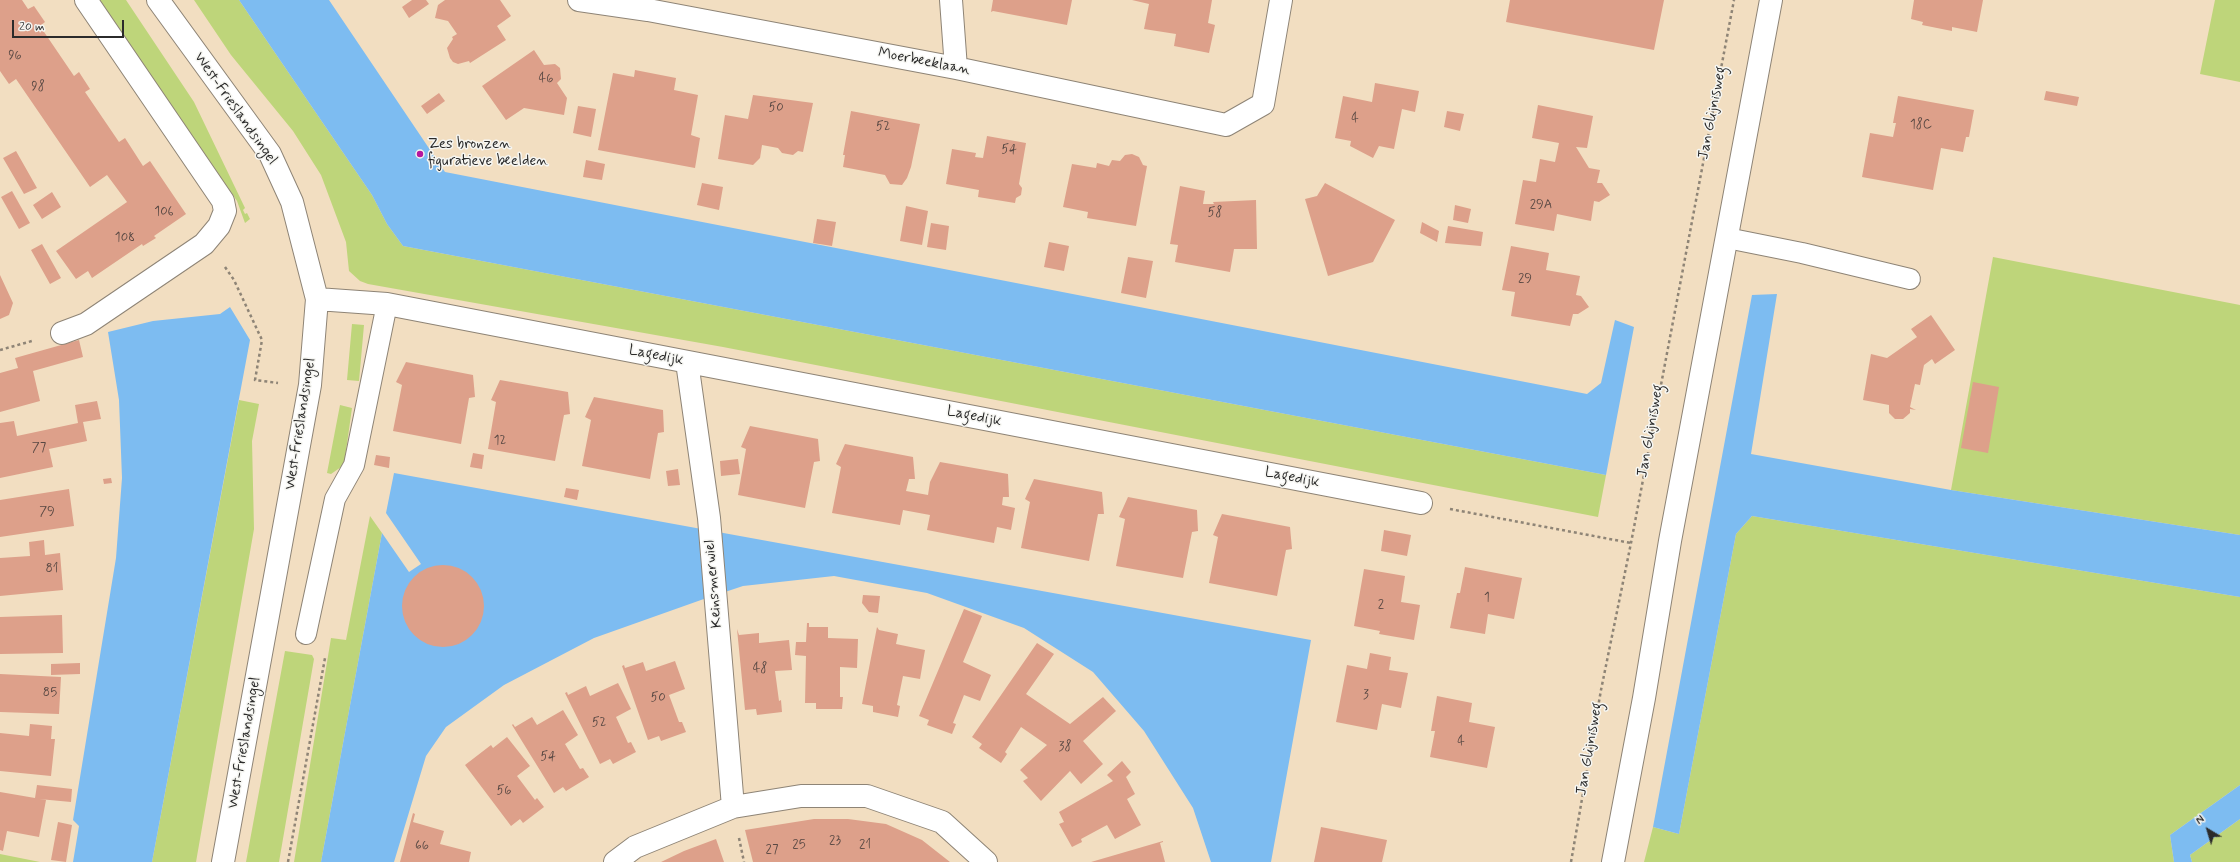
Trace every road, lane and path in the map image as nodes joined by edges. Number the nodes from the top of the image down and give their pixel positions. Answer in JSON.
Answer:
{"nodes":[{"id":1,"x":86,"y":0,"type":"edge"},
{"id":2,"x":158,"y":0,"type":"edge"},
{"id":3,"x":579,"y":0,"type":"edge"},
{"id":4,"x":951,"y":0,"type":"edge"},
{"id":5,"x":1281,"y":0,"type":"edge"},
{"id":6,"x":1734,"y":0,"type":"edge"},
{"id":7,"x":1771,"y":0,"type":"edge"},
{"id":8,"x":648,"y":5,"type":"edge"},
{"id":9,"x":956,"y":68,"type":"junction"},
{"id":10,"x":1726,"y":238,"type":"junction"},
{"id":11,"x":1910,"y":279,"type":"dead end"},
{"id":12,"x":234,"y":280,"type":"dead end"},
{"id":13,"x":317,"y":299,"type":"junction"},
{"id":14,"x":387,"y":304,"type":"junction"},
{"id":15,"x":62,"y":333,"type":"dead end"},
{"id":16,"x":262,"y":340,"type":"dead end"},
{"id":17,"x":688,"y":362,"type":"junction"},
{"id":18,"x":1421,"y":503,"type":"joint"},
{"id":19,"x":1631,"y":544,"type":"junction"},
{"id":20,"x":306,"y":634,"type":"joint"},
{"id":21,"x":733,"y":807,"type":"junction"},
{"id":22,"x":223,"y":862,"type":"edge"},
{"id":23,"x":288,"y":862,"type":"edge"},
{"id":24,"x":615,"y":862,"type":"edge"},
{"id":25,"x":986,"y":862,"type":"edge"},
{"id":26,"x":1571,"y":862,"type":"edge"},
{"id":27,"x":1613,"y":862,"type":"edge"}],
"edges":[{"from":1,"to":15,"type":"street"},
{"from":2,"to":13,"type":"street","name":"West-Frieslandsingel"},
{"from":3,"to":8,"type":"street","name":"Moerbeeklaan"},
{"from":4,"to":9,"type":"street"},
{"from":5,"to":9,"type":"street","name":"Moerbeeklaan"},
{"from":6,"to":19,"type":"path","name":"Jan Glijnisweg"},
{"from":7,"to":10,"type":"street"},
{"from":8,"to":9,"type":"street","name":"Moerbeeklaan"},
{"from":10,"to":11,"type":"lane"},
{"from":10,"to":27,"type":"street"},
{"from":12,"to":16,"type":"path"},
{"from":13,"to":14,"type":"street","name":"Lagedijk"},
{"from":13,"to":22,"type":"street","name":"West-Frieslandsingel"},
{"from":14,"to":17,"type":"street","name":"Lagedijk"},
{"from":14,"to":20,"type":"lane"},
{"from":17,"to":18,"type":"street","name":"Lagedijk"},
{"from":17,"to":21,"type":"street","name":"Keinsmerwiel"},
{"from":18,"to":19,"type":"path"},
{"from":19,"to":26,"type":"path","name":"Jan Glijnisweg"},
{"from":20,"to":23,"type":"path"},
{"from":21,"to":24,"type":"street"},
{"from":21,"to":25,"type":"street"}]}
